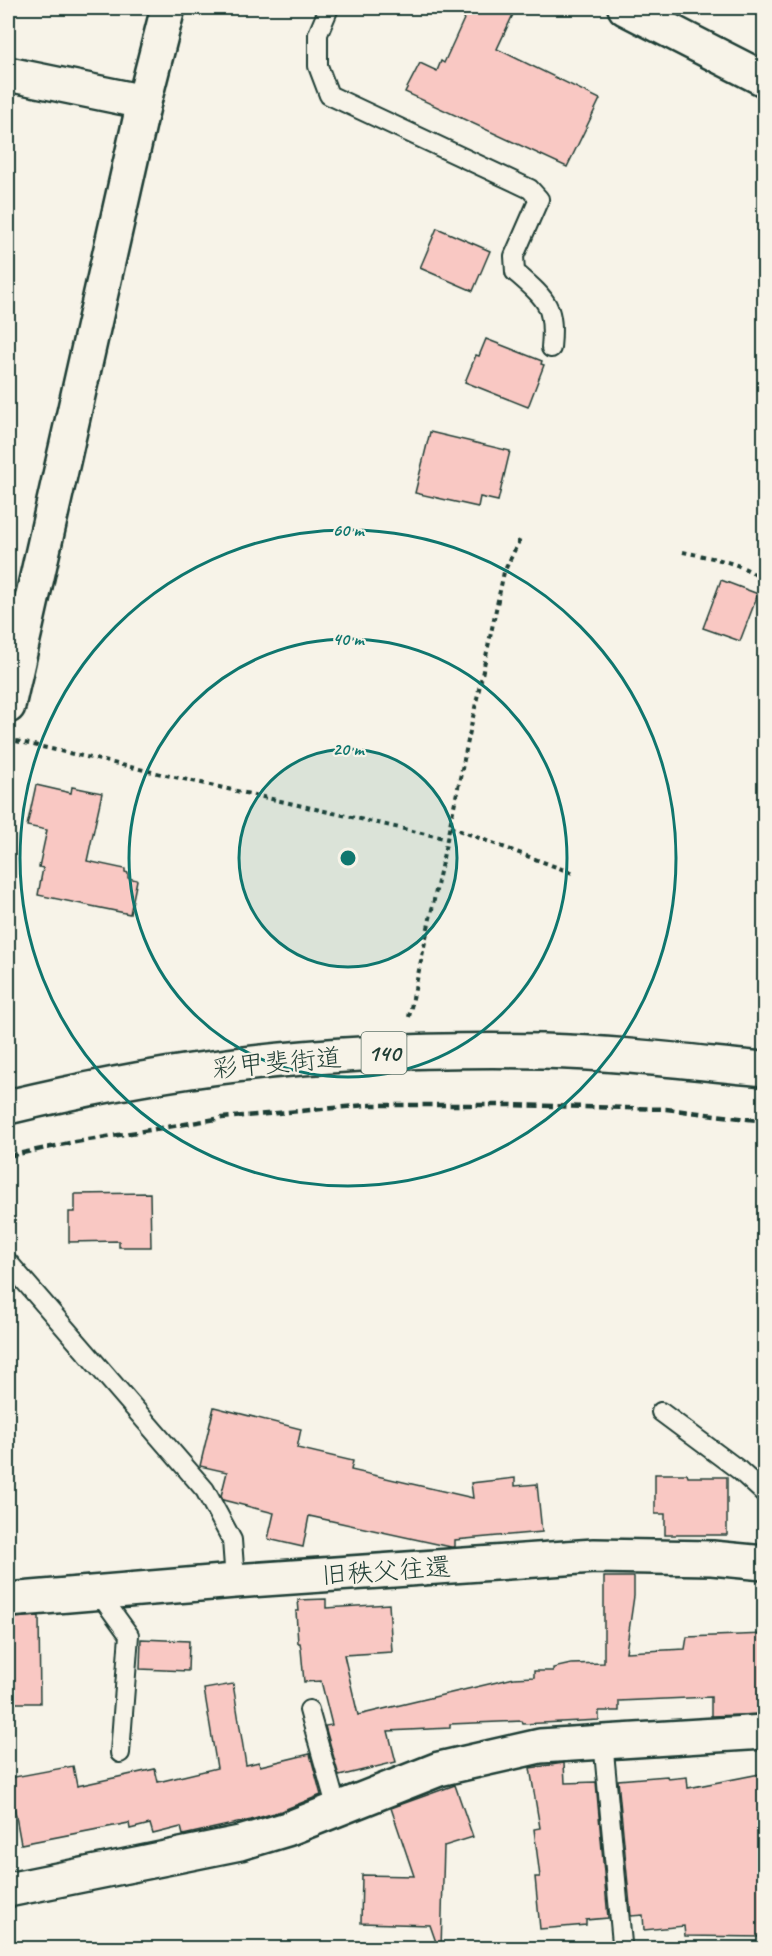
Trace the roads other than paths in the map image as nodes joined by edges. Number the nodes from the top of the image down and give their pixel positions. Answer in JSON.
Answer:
{"nodes":[{"id":1,"x":168,"y":8,"type":"edge"},
{"id":2,"x":329,"y":8,"type":"edge"},
{"id":3,"x":625,"y":8,"type":"edge"},
{"id":4,"x":8,"y":74,"type":"edge"},
{"id":5,"x":765,"y":79,"type":"edge"},
{"id":6,"x":144,"y":102,"type":"junction"},
{"id":7,"x":551,"y":348,"type":"dead end"},
{"id":8,"x":8,"y":706,"type":"edge"},
{"id":9,"x":765,"y":1069,"type":"edge"},
{"id":10,"x":8,"y":1107,"type":"edge"},
{"id":11,"x":8,"y":1262,"type":"edge"},
{"id":12,"x":661,"y":1412,"type":"dead end"},
{"id":13,"x":765,"y":1493,"type":"edge"},
{"id":14,"x":765,"y":1563,"type":"edge"},
{"id":15,"x":235,"y":1581,"type":"junction"},
{"id":16,"x":98,"y":1592,"type":"junction"},
{"id":17,"x":8,"y":1600,"type":"edge"},
{"id":18,"x":309,"y":1710,"type":"dead end"},
{"id":19,"x":765,"y":1732,"type":"edge"},
{"id":20,"x":603,"y":1741,"type":"junction"},
{"id":21,"x":120,"y":1753,"type":"dead end"},
{"id":22,"x":337,"y":1809,"type":"junction"},
{"id":23,"x":8,"y":1890,"type":"edge"},
{"id":24,"x":622,"y":1943,"type":"dead end"}],
"edges":[{"from":1,"to":6,"type":"main road"},
{"from":2,"to":7,"type":"lane"},
{"from":3,"to":5,"type":"main road"},
{"from":4,"to":6,"type":"main road"},
{"from":6,"to":8,"type":"main road"},
{"from":9,"to":10,"type":"main road","name":"彩甲斐街道","number":"140"},
{"from":11,"to":15,"type":"lane"},
{"from":12,"to":13,"type":"lane"},
{"from":14,"to":15,"type":"main road","name":"旧秩父往還"},
{"from":15,"to":16,"type":"main road","name":"旧秩父往還"},
{"from":16,"to":17,"type":"main road","name":"旧秩父往還"},
{"from":16,"to":21,"type":"lane"},
{"from":18,"to":22,"type":"lane"},
{"from":19,"to":20,"type":"main road"},
{"from":20,"to":22,"type":"main road"},
{"from":20,"to":24,"type":"lane"},
{"from":22,"to":23,"type":"main road"}]}
